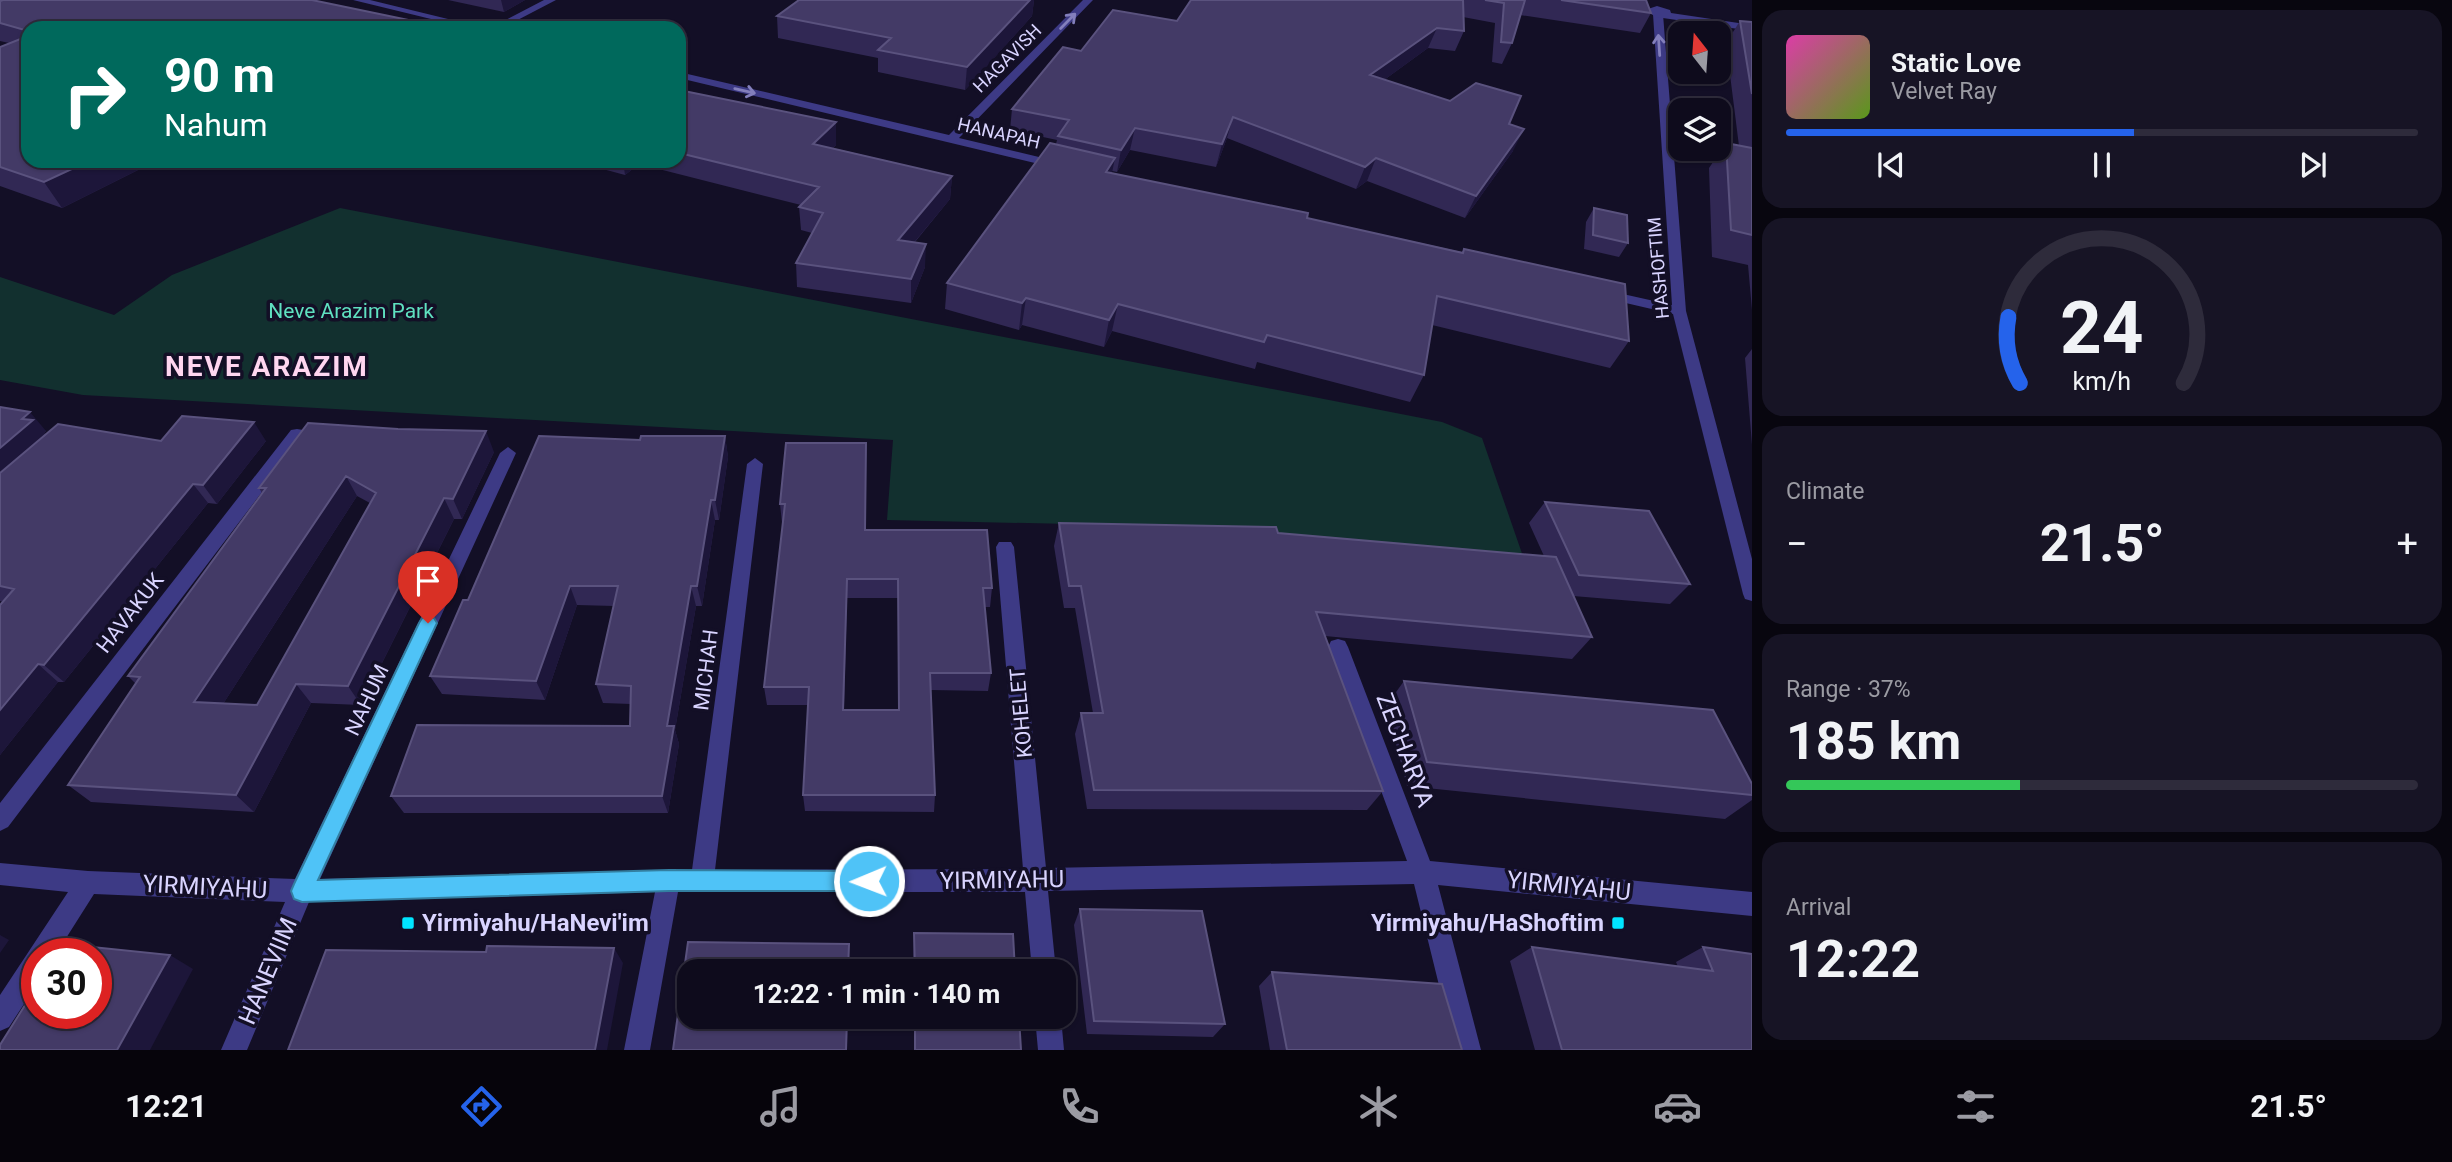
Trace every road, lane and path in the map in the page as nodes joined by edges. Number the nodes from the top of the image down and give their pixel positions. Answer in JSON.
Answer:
{"nodes":[{"id":1,"x":358,"y":0,"type":"edge"},
{"id":2,"x":551,"y":0,"type":"edge"},
{"id":3,"x":1088,"y":0,"type":"edge"},
{"id":4,"x":1639,"y":8,"type":"edge"},
{"id":5,"x":1658,"y":12,"type":"junction"},
{"id":6,"x":450,"y":21,"type":"edge"},
{"id":7,"x":509,"y":21,"type":"edge"},
{"id":8,"x":1752,"y":22,"type":"edge"},
{"id":9,"x":1752,"y":28,"type":"edge"},
{"id":10,"x":686,"y":77,"type":"edge"},
{"id":11,"x":951,"y":139,"type":"junction"},
{"id":12,"x":1073,"y":169,"type":"edge"},
{"id":13,"x":1585,"y":289,"type":"edge"},
{"id":14,"x":1679,"y":312,"type":"junction"},
{"id":15,"x":297,"y":434,"type":"edge"},
{"id":16,"x":508,"y":453,"type":"dead end"},
{"id":17,"x":755,"y":464,"type":"dead end"},
{"id":18,"x":1005,"y":547,"type":"dead end"},
{"id":19,"x":1752,"y":594,"type":"edge"},
{"id":20,"x":1338,"y":647,"type":"dead end"},
{"id":21,"x":0,"y":820,"type":"edge"},
{"id":22,"x":1423,"y":872,"type":"junction"},
{"id":23,"x":0,"y":874,"type":"edge"},
{"id":24,"x":669,"y":880,"type":"junction"},
{"id":25,"x":1037,"y":880,"type":"junction"},
{"id":26,"x":88,"y":882,"type":"junction"},
{"id":27,"x":702,"y":882,"type":"junction"},
{"id":28,"x":302,"y":891,"type":"junction"},
{"id":29,"x":1752,"y":904,"type":"edge"},
{"id":30,"x":52,"y":938,"type":"edge"},
{"id":31,"x":1043,"y":959,"type":"edge"},
{"id":32,"x":21,"y":986,"type":"edge"},
{"id":33,"x":0,"y":1018,"type":"edge"},
{"id":34,"x":1049,"y":1029,"type":"edge"},
{"id":35,"x":234,"y":1050,"type":"edge"},
{"id":36,"x":637,"y":1050,"type":"edge"},
{"id":37,"x":1051,"y":1050,"type":"edge"},
{"id":38,"x":1468,"y":1050,"type":"edge"}],
"edges":[{"from":1,"to":6,"type":"street"},
{"from":2,"to":7,"type":"street"},
{"from":11,"to":3,"type":"street","name":"HAGAVISH","one_way":true},
{"from":4,"to":5,"type":"street"},
{"from":5,"to":8,"type":"street"},
{"from":5,"to":9,"type":"street"},
{"from":14,"to":5,"type":"street","name":"HASHOFTIM","one_way":true},
{"from":10,"to":11,"type":"street","name":"HANAPAH","one_way":true},
{"from":11,"to":12,"type":"street","name":"HANAPAH"},
{"from":13,"to":14,"type":"street"},
{"from":14,"to":19,"type":"street","name":"HASHOFTIM"},
{"from":15,"to":21,"type":"street","name":"HAVAKUK"},
{"from":16,"to":28,"type":"street","name":"NAHUM"},
{"from":17,"to":27,"type":"street","name":"MICHAH"},
{"from":18,"to":25,"type":"street","name":"KOHELET"},
{"from":20,"to":22,"type":"street","name":"ZECHARYA"},
{"from":22,"to":25,"type":"street","name":"YIRMIYAHU"},
{"from":22,"to":29,"type":"street","name":"YIRMIYAHU"},
{"from":22,"to":38,"type":"street","name":"ZECHARYA"},
{"from":23,"to":26,"type":"street","name":"YIRMIYAHU"},
{"from":24,"to":27,"type":"street","name":"YIRMIYAHU"},
{"from":24,"to":28,"type":"street","name":"YIRMIYAHU"},
{"from":24,"to":36,"type":"street"},
{"from":25,"to":27,"type":"street","name":"YIRMIYAHU"},
{"from":25,"to":31,"type":"street","name":"KOHELET"},
{"from":26,"to":28,"type":"street","name":"YIRMIYAHU"},
{"from":26,"to":30,"type":"street"},
{"from":28,"to":35,"type":"street","name":"HANEVIIM"},
{"from":32,"to":33,"type":"street"},
{"from":34,"to":37,"type":"street"}]}
